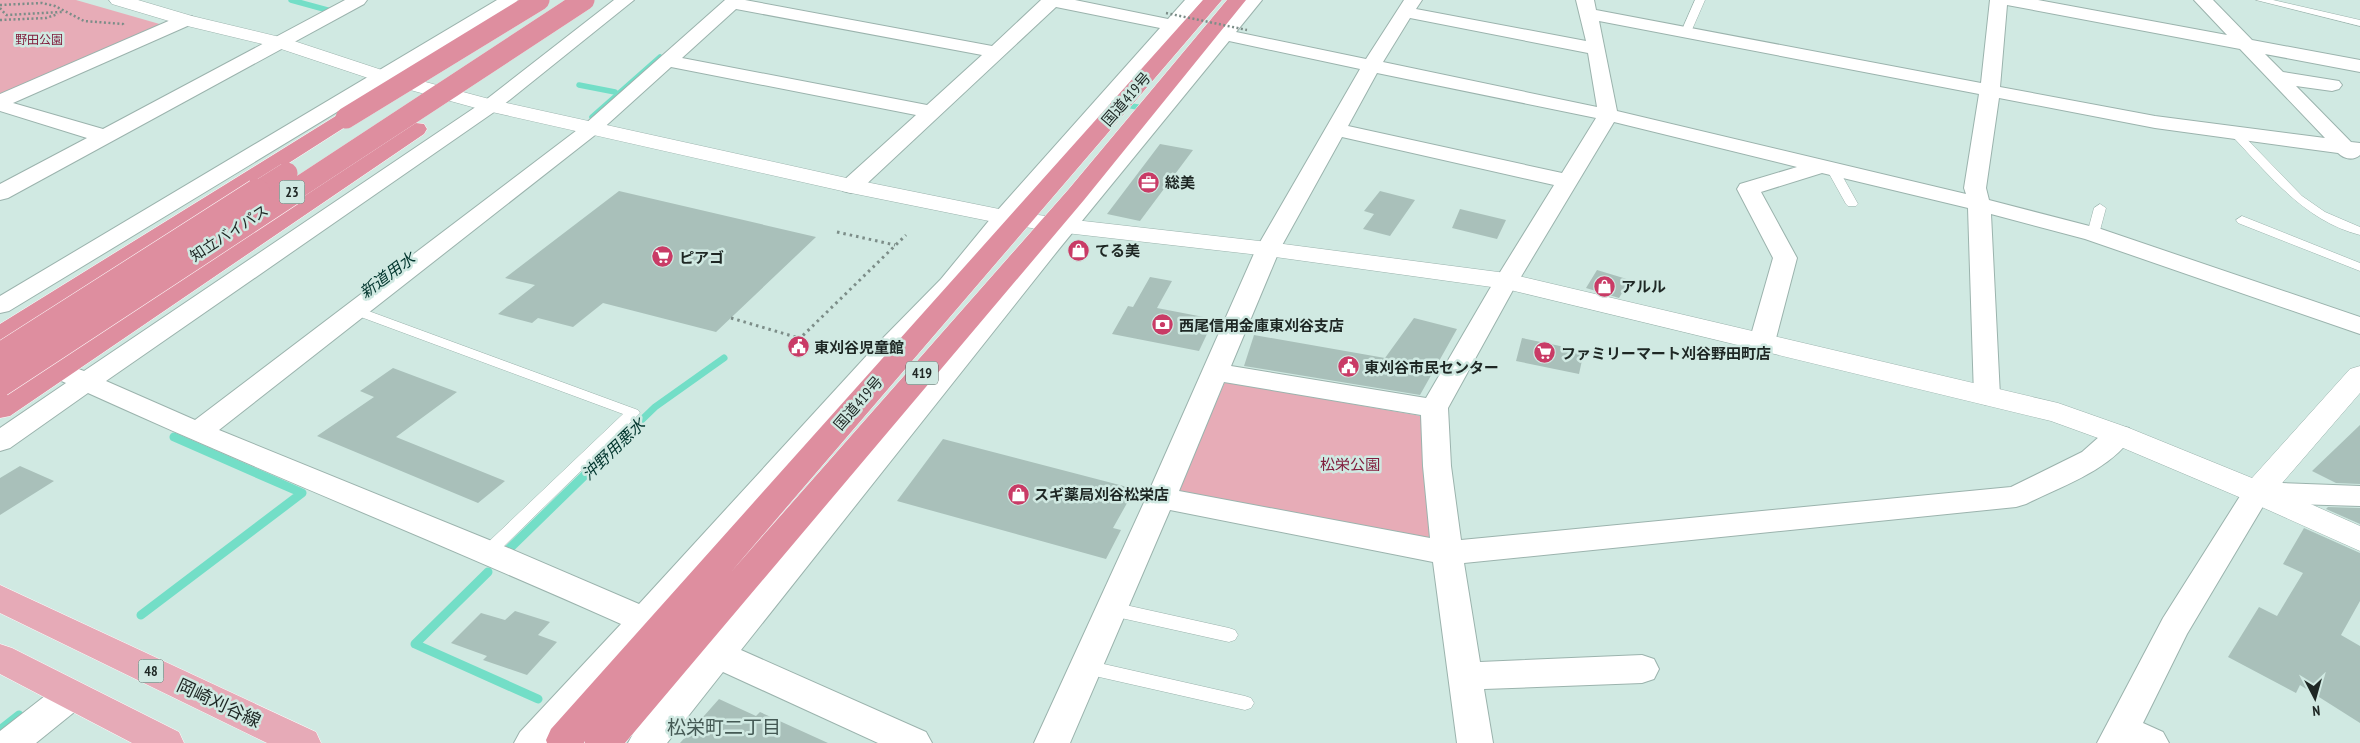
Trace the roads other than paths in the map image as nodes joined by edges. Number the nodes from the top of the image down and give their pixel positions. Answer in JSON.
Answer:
{"nodes":[{"id":1,"x":358,"y":0,"type":"edge"},
{"id":2,"x":509,"y":0,"type":"edge"},
{"id":3,"x":539,"y":0,"type":"edge"},
{"id":4,"x":556,"y":0,"type":"edge"},
{"id":5,"x":584,"y":0,"type":"edge"},
{"id":6,"x":602,"y":0,"type":"edge"},
{"id":7,"x":626,"y":0,"type":"edge"},
{"id":8,"x":1052,"y":0,"type":"edge"},
{"id":9,"x":1194,"y":0,"type":"edge"},
{"id":10,"x":1213,"y":0,"type":"edge"},
{"id":11,"x":1237,"y":0,"type":"edge"},
{"id":12,"x":1253,"y":0,"type":"edge"},
{"id":13,"x":1700,"y":0,"type":"edge"},
{"id":14,"x":1999,"y":0,"type":"edge"},
{"id":15,"x":2010,"y":0,"type":"edge"},
{"id":16,"x":2203,"y":0,"type":"edge"},
{"id":17,"x":2261,"y":0,"type":"edge"},
{"id":18,"x":129,"y":1,"type":"edge"},
{"id":19,"x":734,"y":2,"type":"edge"},
{"id":20,"x":1410,"y":6,"type":"edge"},
{"id":21,"x":1587,"y":7,"type":"edge"},
{"id":22,"x":1168,"y":19,"type":"junction"},
{"id":23,"x":186,"y":20,"type":"junction"},
{"id":24,"x":2360,"y":23,"type":"edge"},
{"id":25,"x":1236,"y":32,"type":"junction"},
{"id":26,"x":1686,"y":32,"type":"junction"},
{"id":27,"x":281,"y":43,"type":"junction"},
{"id":28,"x":2246,"y":44,"type":"junction"},
{"id":29,"x":1597,"y":49,"type":"junction"},
{"id":30,"x":995,"y":52,"type":"junction"},
{"id":31,"x":668,"y":61,"type":"junction"},
{"id":32,"x":1372,"y":66,"type":"junction"},
{"id":33,"x":2360,"y":66,"type":"edge"},
{"id":34,"x":381,"y":76,"type":"junction"},
{"id":35,"x":2277,"y":77,"type":"junction"},
{"id":36,"x":2332,"y":86,"type":"dead end"},
{"id":37,"x":1990,"y":90,"type":"junction"},
{"id":38,"x":0,"y":101,"type":"edge"},
{"id":39,"x":0,"y":105,"type":"edge"},
{"id":40,"x":490,"y":106,"type":"junction"},
{"id":41,"x":931,"y":112,"type":"junction"},
{"id":42,"x":1608,"y":115,"type":"junction"},
{"id":43,"x":592,"y":128,"type":"junction"},
{"id":44,"x":1334,"y":129,"type":"junction"},
{"id":45,"x":2236,"y":134,"type":"junction"},
{"id":46,"x":106,"y":138,"type":"junction"},
{"id":47,"x":2352,"y":148,"type":"edge"},
{"id":48,"x":2360,"y":164,"type":"edge"},
{"id":49,"x":1826,"y":168,"type":"junction"},
{"id":50,"x":1567,"y":181,"type":"junction"},
{"id":51,"x":851,"y":186,"type":"junction"},
{"id":52,"x":0,"y":193,"type":"edge"},
{"id":53,"x":1852,"y":204,"type":"dead end"},
{"id":54,"x":1979,"y":204,"type":"junction"},
{"id":55,"x":2100,"y":208,"type":"dead end"},
{"id":56,"x":1012,"y":218,"type":"junction"},
{"id":57,"x":2242,"y":220,"type":"dead end"},
{"id":58,"x":1059,"y":225,"type":"junction"},
{"id":59,"x":2360,"y":231,"type":"edge"},
{"id":60,"x":2093,"y":234,"type":"junction"},
{"id":61,"x":1268,"y":249,"type":"junction"},
{"id":62,"x":2360,"y":267,"type":"edge"},
{"id":63,"x":1506,"y":281,"type":"junction"},
{"id":64,"x":0,"y":306,"type":"edge"},
{"id":65,"x":355,"y":310,"type":"junction"},
{"id":66,"x":2360,"y":326,"type":"edge"},
{"id":67,"x":0,"y":336,"type":"edge"},
{"id":68,"x":1762,"y":342,"type":"junction"},
{"id":69,"x":0,"y":356,"type":"edge"},
{"id":70,"x":58,"y":370,"type":"junction"},
{"id":71,"x":1215,"y":372,"type":"junction"},
{"id":72,"x":2360,"y":375,"type":"edge"},
{"id":73,"x":85,"y":383,"type":"junction"},
{"id":74,"x":0,"y":384,"type":"edge"},
{"id":75,"x":1987,"y":396,"type":"junction"},
{"id":76,"x":1434,"y":408,"type":"junction"},
{"id":77,"x":0,"y":409,"type":"edge"},
{"id":78,"x":198,"y":432,"type":"junction"},
{"id":79,"x":2120,"y":435,"type":"junction"},
{"id":80,"x":0,"y":441,"type":"edge"},
{"id":81,"x":2257,"y":492,"type":"junction"},
{"id":82,"x":2360,"y":496,"type":"edge"},
{"id":83,"x":1161,"y":498,"type":"junction"},
{"id":84,"x":2360,"y":539,"type":"edge"},
{"id":85,"x":488,"y":552,"type":"junction"},
{"id":86,"x":1447,"y":553,"type":"junction"},
{"id":87,"x":0,"y":598,"type":"edge"},
{"id":88,"x":1112,"y":609,"type":"junction"},
{"id":89,"x":644,"y":620,"type":"junction"},
{"id":90,"x":1228,"y":635,"type":"dead end"},
{"id":91,"x":718,"y":655,"type":"junction"},
{"id":92,"x":0,"y":658,"type":"edge"},
{"id":93,"x":1086,"y":667,"type":"junction"},
{"id":94,"x":1642,"y":669,"type":"dead end"},
{"id":95,"x":1464,"y":676,"type":"junction"},
{"id":96,"x":71,"y":695,"type":"junction"},
{"id":97,"x":1245,"y":703,"type":"dead end"},
{"id":98,"x":2130,"y":739,"type":"edge"},
{"id":99,"x":564,"y":740,"type":"dead end"},
{"id":100,"x":11,"y":743,"type":"edge"},
{"id":101,"x":166,"y":743,"type":"edge"},
{"id":102,"x":303,"y":743,"type":"edge"},
{"id":103,"x":532,"y":743,"type":"edge"},
{"id":104,"x":603,"y":743,"type":"edge"},
{"id":105,"x":646,"y":743,"type":"edge"},
{"id":106,"x":914,"y":743,"type":"edge"},
{"id":107,"x":1052,"y":743,"type":"edge"},
{"id":108,"x":1475,"y":743,"type":"edge"}],
"edges":[{"from":1,"to":27,"type":"street"},
{"from":2,"to":34,"type":"street"},
{"from":3,"to":67,"type":"highway","bridge":true},
{"from":4,"to":69,"type":"highway","name":"知立バイパス","number":"23","bridge":true},
{"from":5,"to":74,"type":"highway","name":"知立バイパス","number":"23","bridge":true},
{"from":6,"to":70,"type":"highway"},
{"from":7,"to":40,"type":"street"},
{"from":8,"to":22,"type":"street"},
{"from":8,"to":30,"type":"street"},
{"from":9,"to":22,"type":"street"},
{"from":10,"to":56,"type":"highway","name":"国道419号","number":"419"},
{"from":11,"to":58,"type":"highway","name":"国道419号","number":"419"},
{"from":12,"to":25,"type":"street"},
{"from":13,"to":26,"type":"lane"},
{"from":14,"to":37,"type":"street"},
{"from":15,"to":28,"type":"street"},
{"from":16,"to":28,"type":"street"},
{"from":17,"to":24,"type":"lane"},
{"from":18,"to":23,"type":"street"},
{"from":19,"to":30,"type":"street"},
{"from":19,"to":31,"type":"street"},
{"from":20,"to":29,"type":"street"},
{"from":20,"to":32,"type":"street"},
{"from":21,"to":26,"type":"street"},
{"from":21,"to":29,"type":"street"},
{"from":22,"to":56,"type":"street"},
{"from":23,"to":27,"type":"street"},
{"from":23,"to":38,"type":"street"},
{"from":25,"to":32,"type":"street"},
{"from":25,"to":58,"type":"street"},
{"from":26,"to":37,"type":"street"},
{"from":27,"to":34,"type":"street"},
{"from":27,"to":46,"type":"street"},
{"from":28,"to":33,"type":"street"},
{"from":28,"to":35,"type":"street"},
{"from":29,"to":42,"type":"street"},
{"from":30,"to":41,"type":"street"},
{"from":31,"to":41,"type":"street"},
{"from":31,"to":43,"type":"street"},
{"from":32,"to":42,"type":"street"},
{"from":32,"to":44,"type":"street"},
{"from":34,"to":40,"type":"street"},
{"from":34,"to":64,"type":"street"},
{"from":35,"to":36,"type":"street"},
{"from":35,"to":47,"type":"street"},
{"from":37,"to":45,"type":"street"},
{"from":37,"to":54,"type":"street"},
{"from":39,"to":46,"type":"street"},
{"from":40,"to":43,"type":"street"},
{"from":40,"to":73,"type":"street"},
{"from":41,"to":51,"type":"street"},
{"from":42,"to":49,"type":"street"},
{"from":42,"to":50,"type":"street"},
{"from":43,"to":51,"type":"street"},
{"from":43,"to":65,"type":"street"},
{"from":44,"to":50,"type":"street"},
{"from":44,"to":61,"type":"street"},
{"from":45,"to":47,"type":"street"},
{"from":45,"to":59,"type":"lane"},
{"from":46,"to":52,"type":"street"},
{"from":47,"to":48,"type":"street"},
{"from":49,"to":53,"type":"lane"},
{"from":49,"to":54,"type":"street"},
{"from":49,"to":68,"type":"street"},
{"from":50,"to":63,"type":"street"},
{"from":51,"to":56,"type":"street"},
{"from":54,"to":60,"type":"street"},
{"from":54,"to":75,"type":"street"},
{"from":55,"to":60,"type":"lane"},
{"from":56,"to":58,"type":"street"},
{"from":56,"to":89,"type":"street"},
{"from":56,"to":99,"type":"highway","name":"国道419号","number":"419"},
{"from":57,"to":62,"type":"lane"},
{"from":58,"to":61,"type":"street"},
{"from":58,"to":91,"type":"street"},
{"from":58,"to":104,"type":"highway","name":"国道419号","number":"419"},
{"from":60,"to":66,"type":"street"},
{"from":61,"to":63,"type":"street"},
{"from":61,"to":71,"type":"street"},
{"from":63,"to":68,"type":"street"},
{"from":63,"to":76,"type":"street"},
{"from":65,"to":78,"type":"street"},
{"from":65,"to":85,"type":"lane"},
{"from":68,"to":75,"type":"street"},
{"from":70,"to":73,"type":"street"},
{"from":70,"to":77,"type":"highway"},
{"from":71,"to":76,"type":"street"},
{"from":71,"to":83,"type":"street"},
{"from":72,"to":81,"type":"street"},
{"from":73,"to":78,"type":"street"},
{"from":73,"to":80,"type":"street"},
{"from":75,"to":79,"type":"street"},
{"from":76,"to":86,"type":"street"},
{"from":78,"to":85,"type":"street"},
{"from":79,"to":81,"type":"street"},
{"from":79,"to":86,"type":"street"},
{"from":81,"to":82,"type":"street"},
{"from":81,"to":84,"type":"street"},
{"from":81,"to":98,"type":"street"},
{"from":83,"to":86,"type":"street"},
{"from":83,"to":88,"type":"street"},
{"from":85,"to":89,"type":"street"},
{"from":86,"to":95,"type":"street"},
{"from":87,"to":102,"type":"main road","name":"岡崎刈谷線","number":"48"},
{"from":88,"to":90,"type":"lane"},
{"from":88,"to":93,"type":"street"},
{"from":89,"to":103,"type":"street"},
{"from":91,"to":105,"type":"street"},
{"from":91,"to":106,"type":"street"},
{"from":92,"to":96,"type":"main road"},
{"from":93,"to":97,"type":"lane"},
{"from":93,"to":107,"type":"street"},
{"from":94,"to":95,"type":"street"},
{"from":95,"to":108,"type":"street"},
{"from":96,"to":100,"type":"street"},
{"from":96,"to":101,"type":"main road"}]}
